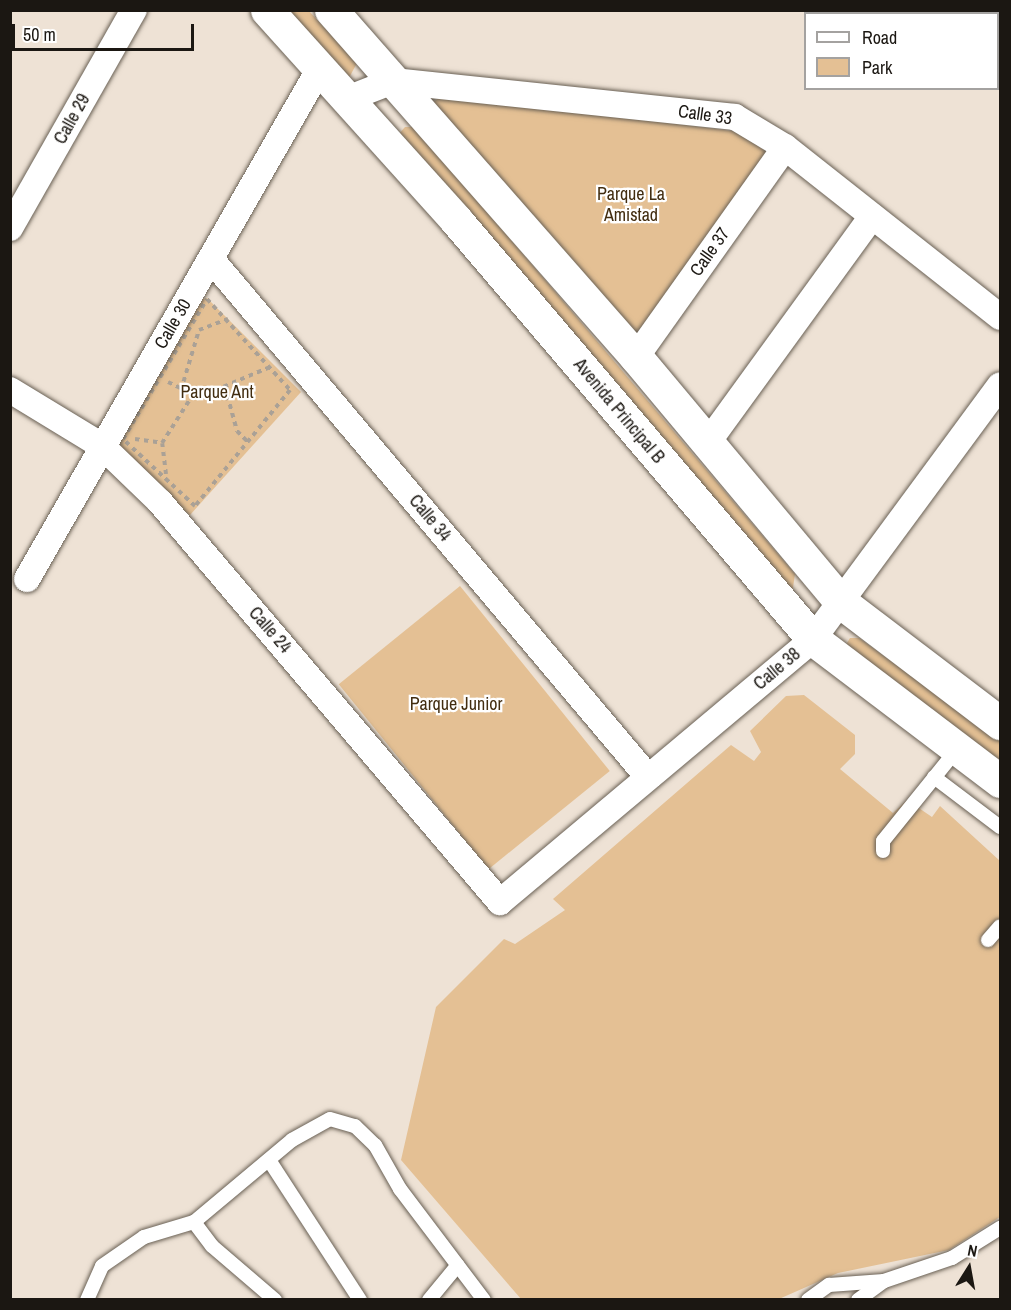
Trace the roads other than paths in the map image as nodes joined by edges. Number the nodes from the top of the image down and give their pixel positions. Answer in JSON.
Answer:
{"nodes":[{"id":1,"x":134,"y":10,"type":"edge"},
{"id":2,"x":267,"y":10,"type":"edge"},
{"id":3,"x":331,"y":10,"type":"edge"},
{"id":4,"x":320,"y":68,"type":"junction"},
{"id":5,"x":393,"y":81,"type":"junction"},
{"id":6,"x":348,"y":99,"type":"junction"},
{"id":7,"x":785,"y":147,"type":"junction"},
{"id":8,"x":872,"y":216,"type":"junction"},
{"id":9,"x":10,"y":228,"type":"edge"},
{"id":10,"x":211,"y":259,"type":"junction"},
{"id":11,"x":1000,"y":317,"type":"edge"},
{"id":12,"x":636,"y":357,"type":"junction"},
{"id":13,"x":1000,"y":385,"type":"edge"},
{"id":14,"x":10,"y":390,"type":"edge"},
{"id":15,"x":708,"y":442,"type":"junction"},
{"id":16,"x":102,"y":446,"type":"junction"},
{"id":17,"x":27,"y":579,"type":"dead end"},
{"id":18,"x":841,"y":602,"type":"junction"},
{"id":19,"x":813,"y":639,"type":"junction"},
{"id":20,"x":1000,"y":722,"type":"edge"},
{"id":21,"x":958,"y":748,"type":"junction"},
{"id":22,"x":648,"y":777,"type":"junction"},
{"id":23,"x":934,"y":777,"type":"junction"},
{"id":24,"x":1000,"y":781,"type":"edge"},
{"id":25,"x":1000,"y":827,"type":"edge"},
{"id":26,"x":883,"y":851,"type":"dead end"},
{"id":27,"x":500,"y":902,"type":"joint"},
{"id":28,"x":1000,"y":926,"type":"edge"},
{"id":29,"x":988,"y":940,"type":"dead end"},
{"id":30,"x":268,"y":1160,"type":"junction"},
{"id":31,"x":194,"y":1222,"type":"junction"},
{"id":32,"x":1000,"y":1228,"type":"edge"},
{"id":33,"x":458,"y":1265,"type":"junction"},
{"id":34,"x":884,"y":1281,"type":"junction"},
{"id":35,"x":87,"y":1299,"type":"edge"},
{"id":36,"x":275,"y":1299,"type":"edge"},
{"id":37,"x":360,"y":1299,"type":"edge"},
{"id":38,"x":429,"y":1299,"type":"edge"},
{"id":39,"x":484,"y":1299,"type":"edge"},
{"id":40,"x":808,"y":1299,"type":"edge"},
{"id":41,"x":858,"y":1299,"type":"edge"}],
"edges":[{"from":1,"to":9,"type":"street","name":"Calle 29"},
{"from":2,"to":4,"type":"main road","name":"Avenida Principal B"},
{"from":3,"to":5,"type":"main road"},
{"from":4,"to":6,"type":"main road","name":"Avenida Principal B"},
{"from":4,"to":10,"type":"street","name":"Calle 30"},
{"from":5,"to":6,"type":"street","name":"Calle 33"},
{"from":5,"to":7,"type":"street","name":"Calle 33"},
{"from":5,"to":12,"type":"main road"},
{"from":6,"to":19,"type":"main road","name":"Avenida Principal B"},
{"from":7,"to":8,"type":"street","name":"Calle 33"},
{"from":7,"to":12,"type":"street","name":"Calle 37"},
{"from":8,"to":11,"type":"street","name":"Calle 33"},
{"from":8,"to":15,"type":"street"},
{"from":10,"to":16,"type":"street","name":"Calle 30"},
{"from":10,"to":22,"type":"street","name":"Calle 34"},
{"from":12,"to":15,"type":"main road"},
{"from":13,"to":18,"type":"street","name":"Calle 38"},
{"from":14,"to":16,"type":"street","name":"Calle 24"},
{"from":15,"to":18,"type":"main road"},
{"from":16,"to":17,"type":"street","name":"Calle 30"},
{"from":16,"to":27,"type":"street","name":"Calle 24"},
{"from":18,"to":19,"type":"street","name":"Calle 38"},
{"from":18,"to":20,"type":"main road"},
{"from":19,"to":21,"type":"main road","name":"Avenida Principal B"},
{"from":19,"to":22,"type":"street","name":"Calle 38"},
{"from":21,"to":23,"type":"lane"},
{"from":21,"to":24,"type":"main road","name":"Avenida Principal B"},
{"from":22,"to":27,"type":"street","name":"Calle 38"},
{"from":23,"to":25,"type":"lane"},
{"from":23,"to":26,"type":"lane"},
{"from":28,"to":29,"type":"lane"},
{"from":30,"to":31,"type":"lane"},
{"from":30,"to":33,"type":"lane"},
{"from":30,"to":37,"type":"lane"},
{"from":31,"to":35,"type":"lane"},
{"from":31,"to":36,"type":"lane"},
{"from":32,"to":34,"type":"lane"},
{"from":33,"to":38,"type":"lane"},
{"from":33,"to":39,"type":"lane"},
{"from":34,"to":40,"type":"lane"},
{"from":34,"to":41,"type":"lane"}]}
